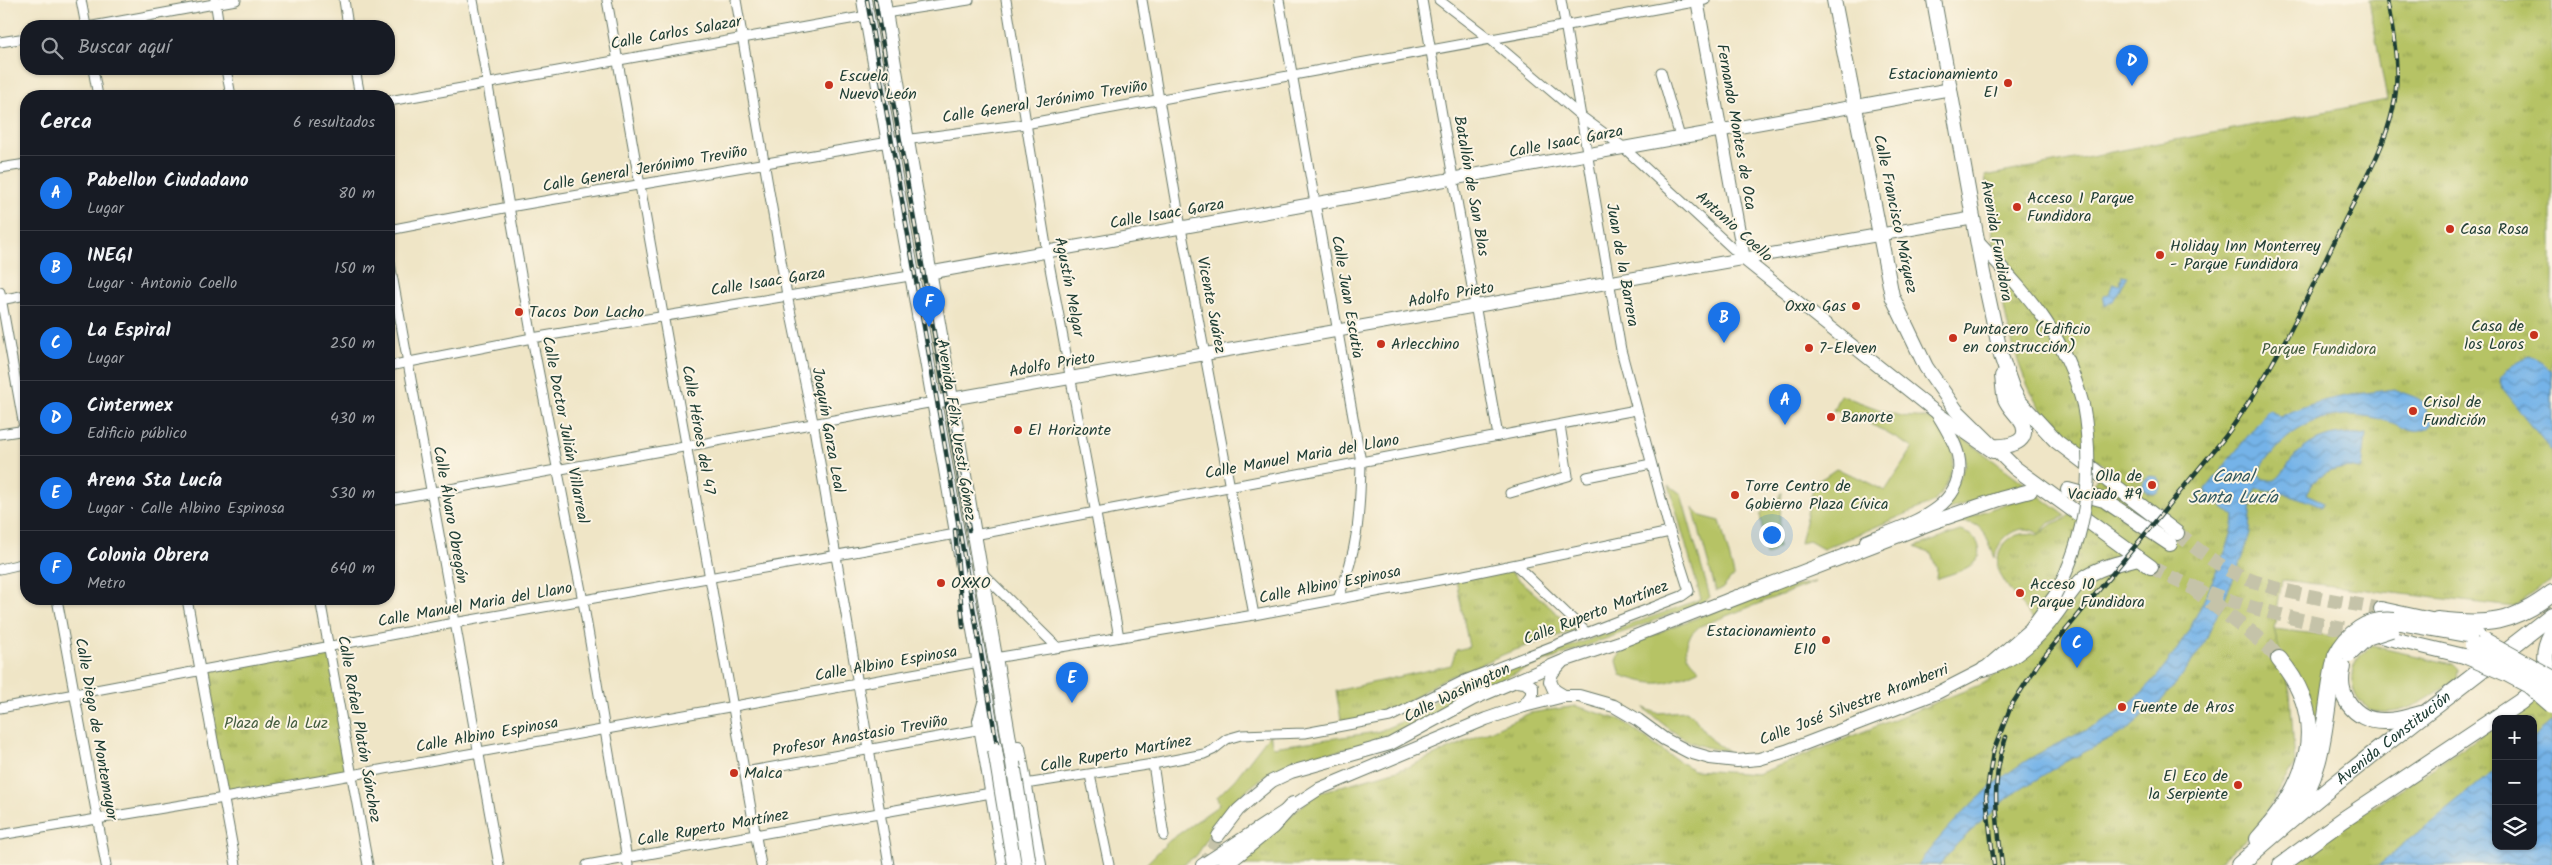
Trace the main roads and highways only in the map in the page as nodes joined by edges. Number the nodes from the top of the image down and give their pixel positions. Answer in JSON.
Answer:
{"nodes":[{"id":1,"x":864,"y":0,"type":"edge"},
{"id":2,"x":1834,"y":0,"type":"edge"},
{"id":3,"x":1934,"y":0,"type":"edge"},
{"id":4,"x":884,"y":6,"type":"edge"},
{"id":5,"x":2001,"y":356,"type":"junction"},
{"id":6,"x":1991,"y":446,"type":"junction"},
{"id":7,"x":2068,"y":490,"type":"dead end"},
{"id":8,"x":2030,"y":491,"type":"dead end"},
{"id":9,"x":2138,"y":558,"type":"junction"},
{"id":10,"x":2151,"y":567,"type":"tunnel mouth"},
{"id":11,"x":2552,"y":593,"type":"edge"},
{"id":12,"x":1728,"y":601,"type":"road end"},
{"id":13,"x":2381,"y":609,"type":"tunnel mouth"},
{"id":14,"x":2552,"y":614,"type":"edge"},
{"id":15,"x":2437,"y":620,"type":"junction"},
{"id":16,"x":2552,"y":633,"type":"edge"},
{"id":17,"x":2380,"y":636,"type":"dead end"},
{"id":18,"x":2475,"y":644,"type":"junction"},
{"id":19,"x":2343,"y":655,"type":"junction"},
{"id":20,"x":2279,"y":658,"type":"tunnel mouth"},
{"id":21,"x":1984,"y":669,"type":"road end"},
{"id":22,"x":2551,"y":679,"type":"edge"},
{"id":23,"x":2530,"y":686,"type":"junction"},
{"id":24,"x":1001,"y":696,"type":"junction"},
{"id":25,"x":2552,"y":699,"type":"edge"},
{"id":26,"x":986,"y":700,"type":"junction"},
{"id":27,"x":2552,"y":705,"type":"edge"},
{"id":28,"x":2431,"y":711,"type":"junction"},
{"id":29,"x":1293,"y":804,"type":"road end"},
{"id":30,"x":2281,"y":830,"type":"junction"},
{"id":31,"x":1036,"y":850,"type":"junction"},
{"id":32,"x":1004,"y":859,"type":"edge"},
{"id":33,"x":2241,"y":863,"type":"edge"},
{"id":34,"x":1014,"y":865,"type":"edge"},
{"id":35,"x":1029,"y":865,"type":"edge"},
{"id":36,"x":1039,"y":865,"type":"edge"},
{"id":37,"x":1225,"y":865,"type":"edge"},
{"id":38,"x":2281,"y":865,"type":"edge"}],
"edges":[{"from":1,"to":26,"type":"main road","name":"Avenida Félix Uresti Gómez"},
{"from":2,"to":6,"type":"main road","name":"Calle Francisco Márquez"},
{"from":3,"to":5,"type":"main road","name":"Avenida Fundidora"},
{"from":4,"to":24,"type":"main road","name":"Avenida Félix Uresti Gómez"},
{"from":5,"to":6,"type":"main road"},
{"from":5,"to":7,"type":"main road","name":"Avenida Fundidora"},
{"from":6,"to":9,"type":"main road","name":"Calle Francisco Márquez"},
{"from":8,"to":12,"type":"main road"},
{"from":9,"to":10,"type":"main road","name":"Calle Francisco Márquez"},
{"from":9,"to":21,"type":"main road"},
{"from":11,"to":15,"type":"highway"},
{"from":13,"to":15,"type":"main road"},
{"from":14,"to":28,"type":"highway","name":"Avenida Constitución"},
{"from":15,"to":18,"type":"main road"},
{"from":16,"to":22,"type":"highway"},
{"from":17,"to":18,"type":"main road"},
{"from":18,"to":19,"type":"highway","bridge":true},
{"from":18,"to":22,"type":"highway","bridge":true},
{"from":18,"to":23,"type":"main road","bridge":true},
{"from":19,"to":28,"type":"highway"},
{"from":19,"to":30,"type":"highway"},
{"from":20,"to":33,"type":"highway"},
{"from":22,"to":38,"type":"highway","name":"Avenida Constitución"},
{"from":23,"to":25,"type":"main road","bridge":true},
{"from":23,"to":27,"type":"highway","bridge":true},
{"from":24,"to":31,"type":"main road"},
{"from":24,"to":35,"type":"main road","name":"Avenida Félix Uresti Gómez","bridge":true},
{"from":26,"to":32,"type":"main road"},
{"from":26,"to":34,"type":"main road","name":"Avenida Félix Uresti Gómez","bridge":true},
{"from":28,"to":30,"type":"highway","name":"Avenida Constitución"},
{"from":29,"to":37,"type":"main road"},
{"from":30,"to":33,"type":"highway","name":"Avenida Constitución"},
{"from":31,"to":32,"type":"main road"},
{"from":31,"to":36,"type":"main road"}]}
